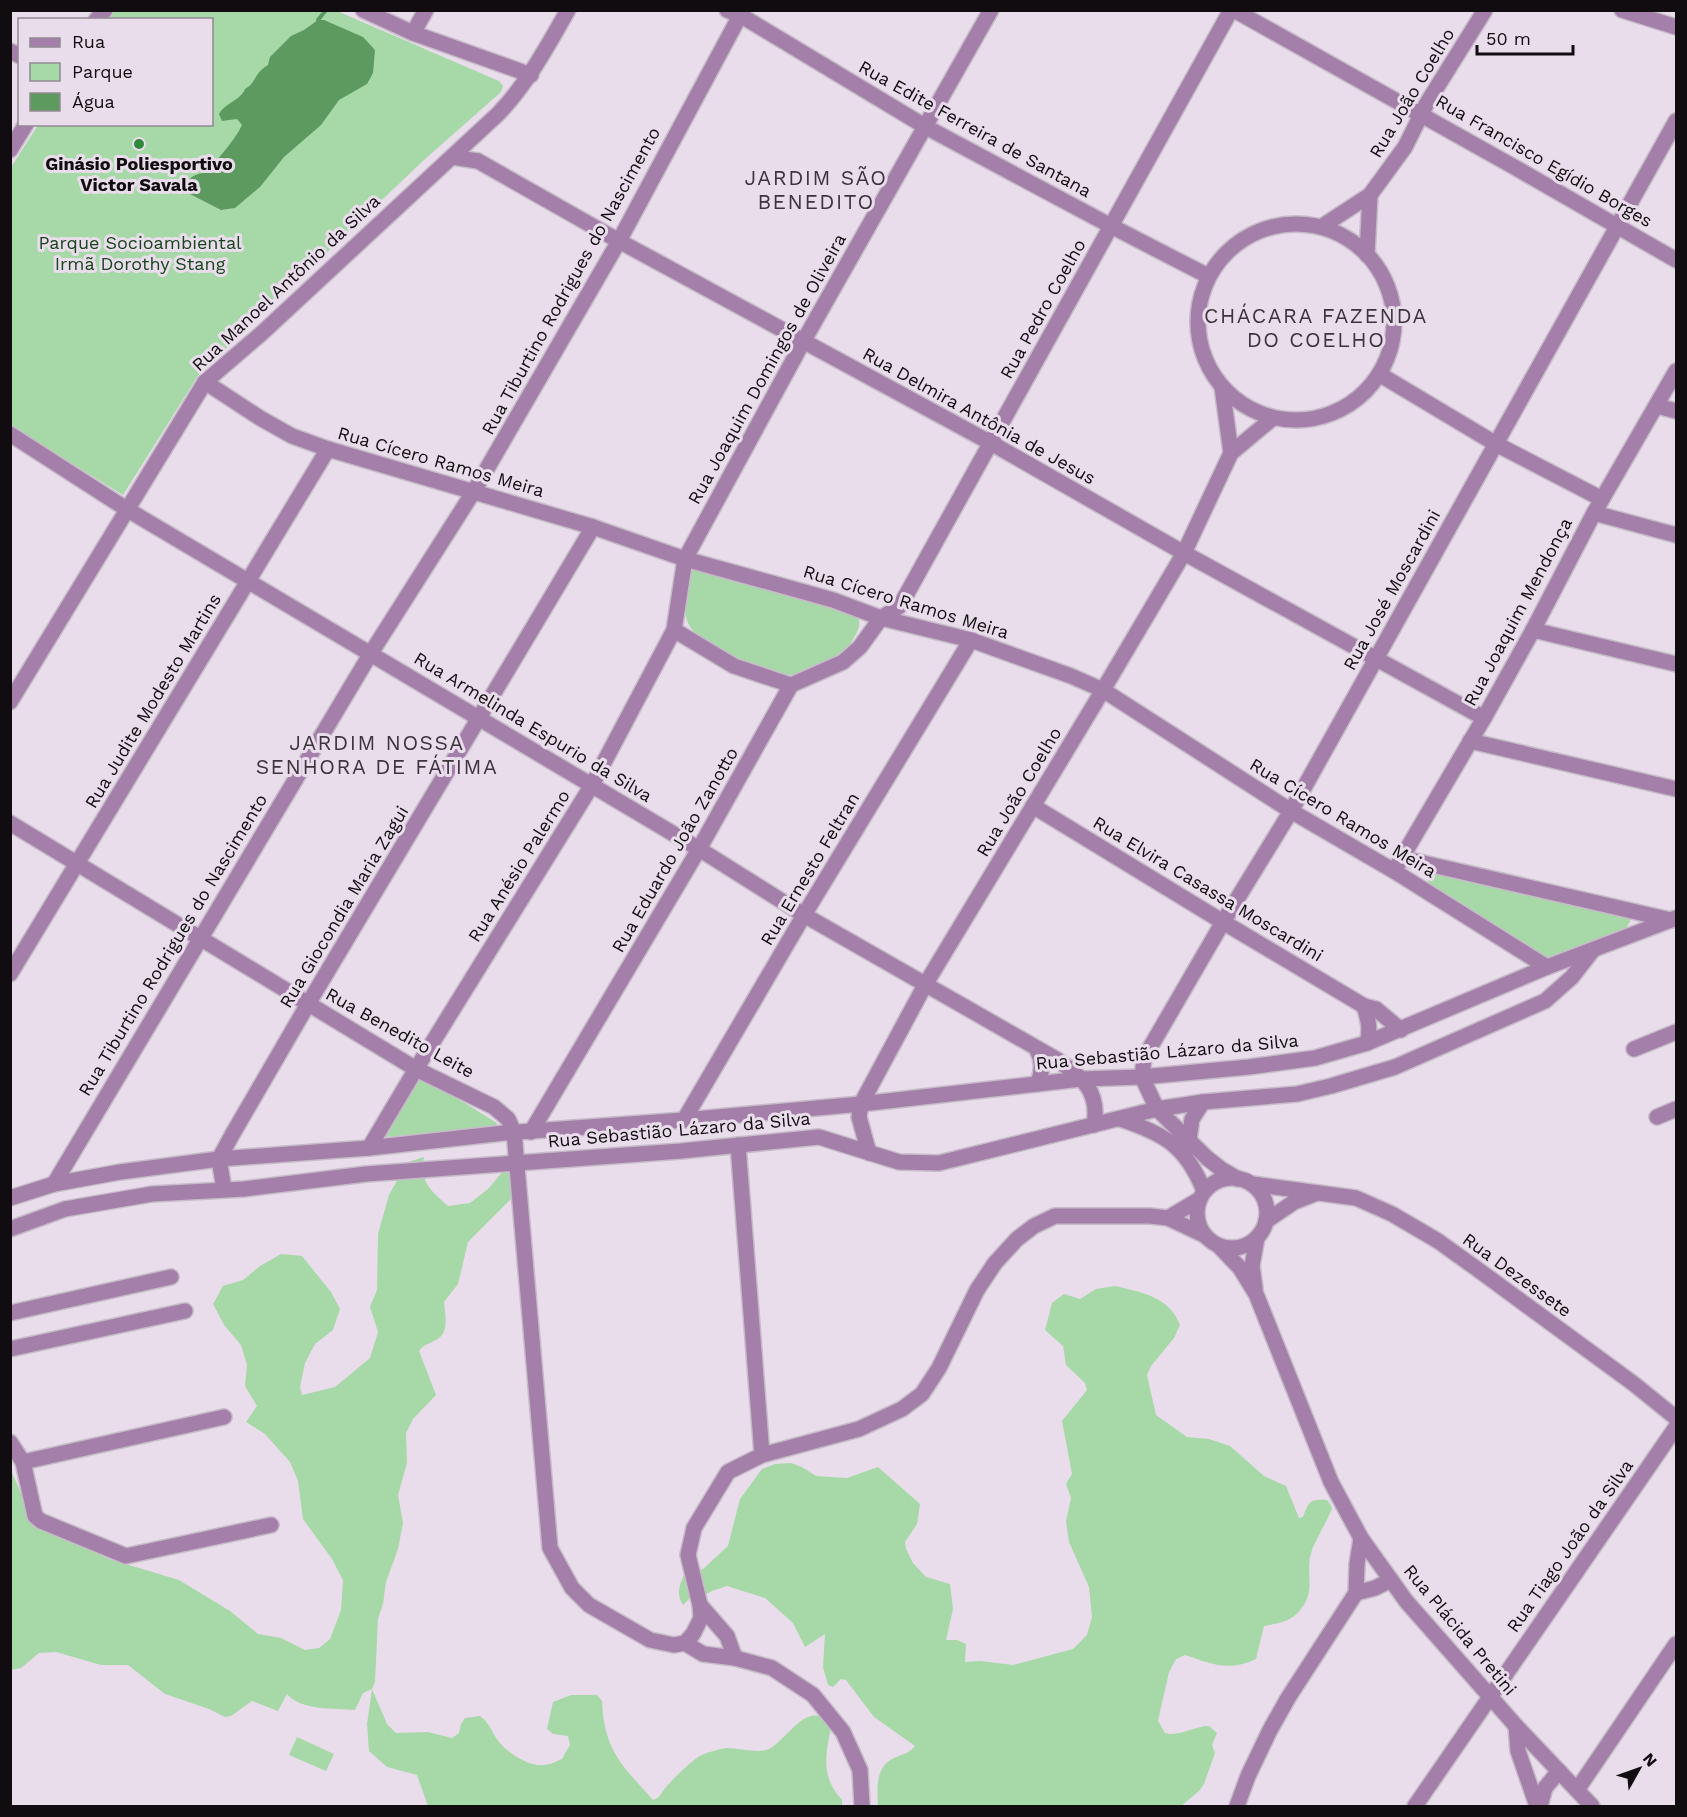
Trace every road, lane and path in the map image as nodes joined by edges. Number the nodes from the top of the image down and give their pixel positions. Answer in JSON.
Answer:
{"nodes":[{"id":1,"x":363,"y":10,"type":"edge"},
{"id":2,"x":426,"y":10,"type":"edge"},
{"id":3,"x":568,"y":10,"type":"edge"},
{"id":4,"x":991,"y":10,"type":"edge"},
{"id":5,"x":1232,"y":10,"type":"edge"},
{"id":6,"x":1485,"y":10,"type":"edge"},
{"id":7,"x":1622,"y":10,"type":"edge"},
{"id":8,"x":736,"y":12,"type":"edge"},
{"id":9,"x":1677,"y":27,"type":"edge"},
{"id":10,"x":413,"y":33,"type":"junction"},
{"id":11,"x":531,"y":75,"type":"junction"},
{"id":12,"x":1421,"y":115,"type":"junction"},
{"id":13,"x":1677,"y":121,"type":"edge"},
{"id":14,"x":25,"y":126,"type":"edge"},
{"id":15,"x":926,"y":127,"type":"junction"},
{"id":16,"x":10,"y":150,"type":"edge"},
{"id":17,"x":452,"y":157,"type":"junction"},
{"id":18,"x":1370,"y":195,"type":"junction"},
{"id":19,"x":1618,"y":225,"type":"junction"},
{"id":20,"x":1111,"y":226,"type":"junction"},
{"id":21,"x":1321,"y":226,"type":"junction"},
{"id":22,"x":619,"y":241,"type":"junction"},
{"id":23,"x":1367,"y":255,"type":"junction"},
{"id":24,"x":1677,"y":260,"type":"edge"},
{"id":25,"x":1208,"y":276,"type":"junction"},
{"id":26,"x":803,"y":342,"type":"junction"},
{"id":27,"x":1677,"y":371,"type":"edge"},
{"id":28,"x":1379,"y":374,"type":"junction"},
{"id":29,"x":205,"y":382,"type":"junction"},
{"id":30,"x":1222,"y":387,"type":"junction"},
{"id":31,"x":1657,"y":406,"type":"junction"},
{"id":32,"x":1677,"y":411,"type":"edge"},
{"id":33,"x":1273,"y":418,"type":"junction"},
{"id":34,"x":10,"y":434,"type":"edge"},
{"id":35,"x":991,"y":443,"type":"junction"},
{"id":36,"x":1496,"y":444,"type":"junction"},
{"id":37,"x":328,"y":449,"type":"junction"},
{"id":38,"x":1231,"y":453,"type":"junction"},
{"id":39,"x":474,"y":491,"type":"junction"},
{"id":40,"x":1602,"y":498,"type":"junction"},
{"id":41,"x":128,"y":510,"type":"junction"},
{"id":42,"x":1593,"y":513,"type":"junction"},
{"id":43,"x":593,"y":527,"type":"junction"},
{"id":44,"x":1677,"y":535,"type":"edge"},
{"id":45,"x":1184,"y":553,"type":"junction"},
{"id":46,"x":685,"y":559,"type":"junction"},
{"id":47,"x":249,"y":581,"type":"junction"},
{"id":48,"x":881,"y":618,"type":"junction"},
{"id":49,"x":674,"y":630,"type":"junction"},
{"id":50,"x":1533,"y":630,"type":"junction"},
{"id":51,"x":971,"y":640,"type":"junction"},
{"id":52,"x":370,"y":653,"type":"junction"},
{"id":53,"x":1376,"y":658,"type":"junction"},
{"id":54,"x":1677,"y":664,"type":"edge"},
{"id":55,"x":791,"y":685,"type":"junction"},
{"id":56,"x":1103,"y":690,"type":"junction"},
{"id":57,"x":10,"y":702,"type":"edge"},
{"id":58,"x":480,"y":718,"type":"junction"},
{"id":59,"x":1484,"y":718,"type":"junction"},
{"id":60,"x":1470,"y":741,"type":"junction"},
{"id":61,"x":592,"y":785,"type":"junction"},
{"id":62,"x":1677,"y":789,"type":"edge"},
{"id":63,"x":1033,"y":806,"type":"junction"},
{"id":64,"x":1291,"y":811,"type":"junction"},
{"id":65,"x":10,"y":823,"type":"edge"},
{"id":66,"x":699,"y":849,"type":"junction"},
{"id":67,"x":78,"y":863,"type":"junction"},
{"id":68,"x":1398,"y":865,"type":"junction"},
{"id":69,"x":804,"y":915,"type":"junction"},
{"id":70,"x":1674,"y":919,"type":"edge"},
{"id":71,"x":1223,"y":922,"type":"junction"},
{"id":72,"x":200,"y":937,"type":"junction"},
{"id":73,"x":1593,"y":950,"type":"junction"},
{"id":74,"x":1547,"y":967,"type":"junction"},
{"id":75,"x":10,"y":974,"type":"edge"},
{"id":76,"x":925,"y":985,"type":"junction"},
{"id":77,"x":308,"y":1004,"type":"junction"},
{"id":78,"x":1364,"y":1006,"type":"junction"},
{"id":79,"x":1401,"y":1030,"type":"junction"},
{"id":80,"x":1677,"y":1032,"type":"edge"},
{"id":81,"x":1367,"y":1043,"type":"junction"},
{"id":82,"x":1634,"y":1049,"type":"dead end"},
{"id":83,"x":1037,"y":1050,"type":"junction"},
{"id":84,"x":416,"y":1069,"type":"junction"},
{"id":85,"x":1142,"y":1077,"type":"junction"},
{"id":86,"x":1081,"y":1079,"type":"junction"},
{"id":87,"x":1037,"y":1084,"type":"junction"},
{"id":88,"x":1203,"y":1102,"type":"junction"},
{"id":89,"x":861,"y":1104,"type":"junction"},
{"id":90,"x":1156,"y":1109,"type":"junction"},
{"id":91,"x":1677,"y":1109,"type":"edge"},
{"id":92,"x":1657,"y":1117,"type":"dead end"},
{"id":93,"x":1120,"y":1119,"type":"junction"},
{"id":94,"x":684,"y":1120,"type":"junction"},
{"id":95,"x":1094,"y":1125,"type":"junction"},
{"id":96,"x":531,"y":1132,"type":"junction"},
{"id":97,"x":509,"y":1133,"type":"junction"},
{"id":98,"x":1189,"y":1140,"type":"junction"},
{"id":99,"x":738,"y":1145,"type":"junction"},
{"id":100,"x":369,"y":1148,"type":"junction"},
{"id":101,"x":869,"y":1153,"type":"junction"},
{"id":102,"x":219,"y":1159,"type":"junction"},
{"id":103,"x":512,"y":1164,"type":"junction"},
{"id":104,"x":1245,"y":1181,"type":"junction"},
{"id":105,"x":54,"y":1184,"type":"junction"},
{"id":106,"x":224,"y":1189,"type":"junction"},
{"id":107,"x":1319,"y":1192,"type":"junction"},
{"id":108,"x":1202,"y":1195,"type":"junction"},
{"id":109,"x":10,"y":1198,"type":"edge"},
{"id":110,"x":1168,"y":1218,"type":"junction"},
{"id":111,"x":1266,"y":1221,"type":"junction"},
{"id":112,"x":10,"y":1229,"type":"edge"},
{"id":113,"x":1204,"y":1234,"type":"junction"},
{"id":114,"x":1257,"y":1238,"type":"junction"},
{"id":115,"x":1219,"y":1246,"type":"junction"},
{"id":116,"x":171,"y":1277,"type":"dead end"},
{"id":117,"x":1256,"y":1294,"type":"junction"},
{"id":118,"x":185,"y":1311,"type":"dead end"},
{"id":119,"x":10,"y":1313,"type":"edge"},
{"id":120,"x":10,"y":1349,"type":"edge"},
{"id":121,"x":224,"y":1417,"type":"dead end"},
{"id":122,"x":1677,"y":1418,"type":"edge"},
{"id":123,"x":1677,"y":1427,"type":"edge"},
{"id":124,"x":10,"y":1442,"type":"edge"},
{"id":125,"x":762,"y":1455,"type":"junction"},
{"id":126,"x":23,"y":1462,"type":"junction"},
{"id":127,"x":271,"y":1525,"type":"dead end"},
{"id":128,"x":1361,"y":1538,"type":"junction"},
{"id":129,"x":1391,"y":1580,"type":"junction"},
{"id":130,"x":1356,"y":1593,"type":"junction"},
{"id":131,"x":700,"y":1605,"type":"junction"},
{"id":132,"x":685,"y":1643,"type":"junction"},
{"id":133,"x":1677,"y":1644,"type":"edge"},
{"id":134,"x":735,"y":1658,"type":"junction"},
{"id":135,"x":1490,"y":1696,"type":"junction"},
{"id":136,"x":1516,"y":1726,"type":"junction"},
{"id":137,"x":1559,"y":1771,"type":"junction"},
{"id":138,"x":1577,"y":1790,"type":"junction"},
{"id":139,"x":862,"y":1806,"type":"edge"},
{"id":140,"x":1237,"y":1806,"type":"edge"},
{"id":141,"x":1415,"y":1806,"type":"edge"},
{"id":142,"x":1538,"y":1806,"type":"edge"},
{"id":143,"x":1593,"y":1806,"type":"edge"}],
"edges":[{"from":1,"to":10,"type":"street"},
{"from":2,"to":10,"type":"street"},
{"from":3,"to":11,"type":"street","name":"Rua Manoel Antônio da Silva"},
{"from":4,"to":15,"type":"street","name":"Rua Joaquim Domingos de Oliveira"},
{"from":5,"to":12,"type":"street","name":"Rua Francisco Egídio Borges"},
{"from":5,"to":20,"type":"street","name":"Rua Pedro Coelho"},
{"from":6,"to":12,"type":"street","name":"Rua João Coelho"},
{"from":7,"to":9,"type":"street"},
{"from":8,"to":15,"type":"street","name":"Rua Edite Ferreira de Santana"},
{"from":8,"to":22,"type":"street","name":"Rua Tiburtino Rodrigues do Nascimento"},
{"from":10,"to":11,"type":"street"},
{"from":11,"to":17,"type":"street","name":"Rua Manoel Antônio da Silva"},
{"from":12,"to":18,"type":"street","name":"Rua João Coelho"},
{"from":12,"to":19,"type":"street","name":"Rua Francisco Egídio Borges"},
{"from":13,"to":19,"type":"street","name":"Rua José Moscardini"},
{"from":14,"to":16,"type":"street"},
{"from":15,"to":20,"type":"street","name":"Rua Edite Ferreira de Santana"},
{"from":15,"to":26,"type":"street","name":"Rua Joaquim Domingos de Oliveira"},
{"from":17,"to":22,"type":"street","name":"Rua Delmira Antônia de Jesus"},
{"from":17,"to":29,"type":"street","name":"Rua Manoel Antônio da Silva"},
{"from":18,"to":21,"type":"street","name":"Rua João Coelho"},
{"from":18,"to":23,"type":"street"},
{"from":19,"to":24,"type":"street","name":"Rua Francisco Egídio Borges"},
{"from":19,"to":36,"type":"street","name":"Rua José Moscardini"},
{"from":20,"to":25,"type":"street","name":"Rua Edite Ferreira de Santana"},
{"from":20,"to":35,"type":"street","name":"Rua Pedro Coelho"},
{"from":21,"to":23,"type":"street"},
{"from":21,"to":25,"type":"street"},
{"from":22,"to":26,"type":"street","name":"Rua Delmira Antônia de Jesus"},
{"from":22,"to":39,"type":"street","name":"Rua Tiburtino Rodrigues do Nascimento"},
{"from":23,"to":28,"type":"street"},
{"from":25,"to":30,"type":"street"},
{"from":26,"to":35,"type":"street","name":"Rua Delmira Antônia de Jesus"},
{"from":26,"to":46,"type":"street","name":"Rua Joaquim Domingos de Oliveira"},
{"from":27,"to":31,"type":"street","name":"Rua Joaquim Mendonça"},
{"from":28,"to":33,"type":"street"},
{"from":28,"to":36,"type":"street"},
{"from":29,"to":37,"type":"street","name":"Rua Cícero Ramos Meira"},
{"from":29,"to":41,"type":"street","name":"Rua Manoel Antônio da Silva"},
{"from":30,"to":33,"type":"street"},
{"from":30,"to":38,"type":"street"},
{"from":31,"to":32,"type":"street"},
{"from":31,"to":40,"type":"street","name":"Rua Joaquim Mendonça"},
{"from":33,"to":38,"type":"street","name":"Rua João Coelho"},
{"from":34,"to":41,"type":"street","name":"Rua Armelinda Espurio da Silva"},
{"from":35,"to":45,"type":"street","name":"Rua Delmira Antônia de Jesus"},
{"from":35,"to":48,"type":"street","name":"Rua Pedro Coelho"},
{"from":36,"to":40,"type":"street"},
{"from":36,"to":53,"type":"street","name":"Rua José Moscardini"},
{"from":37,"to":39,"type":"street","name":"Rua Cícero Ramos Meira"},
{"from":37,"to":47,"type":"street","name":"Rua Judite Modesto Martins"},
{"from":38,"to":45,"type":"street","name":"Rua João Coelho"},
{"from":39,"to":43,"type":"street","name":"Rua Cícero Ramos Meira"},
{"from":39,"to":52,"type":"street","name":"Rua Tiburtino Rodrigues do Nascimento"},
{"from":40,"to":42,"type":"street","name":"Rua Joaquim Mendonça"},
{"from":41,"to":47,"type":"street","name":"Rua Armelinda Espurio da Silva"},
{"from":41,"to":57,"type":"street","name":"Rua Manoel Antônio da Silva"},
{"from":42,"to":44,"type":"street"},
{"from":42,"to":50,"type":"street","name":"Rua Joaquim Mendonça"},
{"from":43,"to":46,"type":"street","name":"Rua Cícero Ramos Meira"},
{"from":43,"to":58,"type":"street","name":"Rua Giocondia Maria Zagui"},
{"from":45,"to":53,"type":"street","name":"Rua Delmira Antônia de Jesus"},
{"from":45,"to":56,"type":"street","name":"Rua João Coelho"},
{"from":46,"to":48,"type":"street","name":"Rua Cícero Ramos Meira"},
{"from":46,"to":49,"type":"street","name":"Rua Anésio Palermo"},
{"from":47,"to":52,"type":"street","name":"Rua Armelinda Espurio da Silva"},
{"from":47,"to":67,"type":"street","name":"Rua Judite Modesto Martins"},
{"from":48,"to":51,"type":"street","name":"Rua Cícero Ramos Meira"},
{"from":48,"to":55,"type":"street"},
{"from":49,"to":55,"type":"street"},
{"from":49,"to":61,"type":"street","name":"Rua Anésio Palermo"},
{"from":50,"to":54,"type":"street"},
{"from":50,"to":59,"type":"street","name":"Rua Joaquim Mendonça"},
{"from":51,"to":56,"type":"street","name":"Rua Cícero Ramos Meira"},
{"from":51,"to":69,"type":"street","name":"Rua Ernesto Feltran"},
{"from":52,"to":58,"type":"street","name":"Rua Armelinda Espurio da Silva"},
{"from":52,"to":72,"type":"street","name":"Rua Tiburtino Rodrigues do Nascimento"},
{"from":53,"to":59,"type":"street","name":"Rua Delmira Antônia de Jesus"},
{"from":53,"to":64,"type":"street","name":"Rua José Moscardini"},
{"from":55,"to":66,"type":"street","name":"Rua Eduardo João Zanotto"},
{"from":56,"to":63,"type":"street","name":"Rua João Coelho"},
{"from":56,"to":64,"type":"street","name":"Rua Cícero Ramos Meira"},
{"from":58,"to":61,"type":"street","name":"Rua Armelinda Espurio da Silva"},
{"from":58,"to":77,"type":"street","name":"Rua Giocondia Maria Zagui"},
{"from":59,"to":60,"type":"street","name":"Rua Joaquim Mendonça"},
{"from":60,"to":62,"type":"street"},
{"from":60,"to":68,"type":"street","name":"Rua Joaquim Mendonça"},
{"from":61,"to":66,"type":"street","name":"Rua Armelinda Espurio da Silva"},
{"from":61,"to":84,"type":"street","name":"Rua Anésio Palermo"},
{"from":63,"to":71,"type":"street","name":"Rua Elvira Casassa Moscardini"},
{"from":63,"to":76,"type":"street","name":"Rua João Coelho"},
{"from":64,"to":68,"type":"street","name":"Rua Cícero Ramos Meira"},
{"from":64,"to":71,"type":"street","name":"Rua José Moscardini"},
{"from":65,"to":67,"type":"street","name":"Rua Benedito Leite"},
{"from":66,"to":69,"type":"street","name":"Rua Armelinda Espurio da Silva"},
{"from":66,"to":96,"type":"street","name":"Rua Eduardo João Zanotto"},
{"from":67,"to":72,"type":"street","name":"Rua Benedito Leite"},
{"from":67,"to":75,"type":"street","name":"Rua Judite Modesto Martins"},
{"from":68,"to":70,"type":"street"},
{"from":68,"to":74,"type":"street","name":"Rua Cícero Ramos Meira"},
{"from":69,"to":76,"type":"street","name":"Rua Armelinda Espurio da Silva"},
{"from":69,"to":94,"type":"street","name":"Rua Ernesto Feltran"},
{"from":70,"to":73,"type":"street","name":"Rua Sebastião Lázaro da Silva"},
{"from":71,"to":78,"type":"street","name":"Rua Elvira Casassa Moscardini"},
{"from":71,"to":85,"type":"street","name":"Rua José Moscardini"},
{"from":72,"to":77,"type":"street","name":"Rua Benedito Leite"},
{"from":72,"to":105,"type":"street","name":"Rua Tiburtino Rodrigues do Nascimento"},
{"from":73,"to":74,"type":"street","name":"Rua Sebastião Lázaro da Silva"},
{"from":73,"to":88,"type":"street","name":"Rua Sebastião Lázaro da Silva"},
{"from":74,"to":79,"type":"street","name":"Rua Sebastião Lázaro da Silva"},
{"from":76,"to":83,"type":"street","name":"Rua Armelinda Espurio da Silva"},
{"from":76,"to":89,"type":"street","name":"Rua João Coelho"},
{"from":77,"to":84,"type":"street","name":"Rua Benedito Leite"},
{"from":77,"to":102,"type":"street","name":"Rua Giocondia Maria Zagui"},
{"from":78,"to":79,"type":"street","name":"Rua Elvira Casassa Moscardini"},
{"from":78,"to":81,"type":"street"},
{"from":79,"to":81,"type":"street","name":"Rua Sebastião Lázaro da Silva"},
{"from":80,"to":82,"type":"street"},
{"from":81,"to":85,"type":"street","name":"Rua Sebastião Lázaro da Silva"},
{"from":83,"to":86,"type":"street","name":"Rua Armelinda Espurio da Silva"},
{"from":83,"to":87,"type":"street"},
{"from":84,"to":97,"type":"street","name":"Rua Benedito Leite"},
{"from":84,"to":100,"type":"street","name":"Rua Anésio Palermo"},
{"from":85,"to":86,"type":"street","name":"Rua Sebastião Lázaro da Silva"},
{"from":85,"to":90,"type":"street"},
{"from":86,"to":87,"type":"street","name":"Rua Sebastião Lázaro da Silva"},
{"from":86,"to":95,"type":"street"},
{"from":87,"to":89,"type":"street","name":"Rua Sebastião Lázaro da Silva"},
{"from":88,"to":90,"type":"street","name":"Rua Sebastião Lázaro da Silva"},
{"from":88,"to":98,"type":"street"},
{"from":89,"to":94,"type":"street","name":"Rua Sebastião Lázaro da Silva"},
{"from":89,"to":101,"type":"street"},
{"from":90,"to":93,"type":"street","name":"Rua Sebastião Lázaro da Silva"},
{"from":90,"to":98,"type":"street"},
{"from":91,"to":92,"type":"street"},
{"from":93,"to":95,"type":"street","name":"Rua Sebastião Lázaro da Silva"},
{"from":93,"to":108,"type":"street"},
{"from":94,"to":96,"type":"street","name":"Rua Sebastião Lázaro da Silva"},
{"from":95,"to":101,"type":"street","name":"Rua Sebastião Lázaro da Silva"},
{"from":96,"to":97,"type":"street","name":"Rua Sebastião Lázaro da Silva"},
{"from":97,"to":100,"type":"street","name":"Rua Sebastião Lázaro da Silva"},
{"from":97,"to":103,"type":"street"},
{"from":98,"to":104,"type":"street"},
{"from":99,"to":101,"type":"street","name":"Rua Sebastião Lázaro da Silva"},
{"from":99,"to":103,"type":"street","name":"Rua Sebastião Lázaro da Silva"},
{"from":99,"to":125,"type":"street"},
{"from":100,"to":102,"type":"street","name":"Rua Sebastião Lázaro da Silva"},
{"from":102,"to":105,"type":"street","name":"Rua Sebastião Lázaro da Silva"},
{"from":102,"to":106,"type":"street"},
{"from":103,"to":106,"type":"street","name":"Rua Sebastião Lázaro da Silva"},
{"from":103,"to":132,"type":"street"},
{"from":104,"to":107,"type":"street","name":"Rua Dezessete"},
{"from":104,"to":108,"type":"street"},
{"from":104,"to":111,"type":"street"},
{"from":105,"to":109,"type":"street","name":"Rua Sebastião Lázaro da Silva"},
{"from":106,"to":112,"type":"street","name":"Rua Sebastião Lázaro da Silva"},
{"from":107,"to":111,"type":"street"},
{"from":107,"to":122,"type":"street","name":"Rua Dezessete"},
{"from":108,"to":110,"type":"street"},
{"from":108,"to":113,"type":"street"},
{"from":110,"to":113,"type":"street"},
{"from":110,"to":125,"type":"street"},
{"from":111,"to":114,"type":"street"},
{"from":113,"to":115,"type":"street"},
{"from":114,"to":115,"type":"street"},
{"from":114,"to":117,"type":"street","name":"Rua Plácida Pretini"},
{"from":115,"to":117,"type":"street","name":"Rua Plácida Pretini"},
{"from":116,"to":119,"type":"street"},
{"from":117,"to":128,"type":"street","name":"Rua Plácida Pretini"},
{"from":118,"to":120,"type":"street"},
{"from":121,"to":126,"type":"street"},
{"from":123,"to":135,"type":"street","name":"Rua Tiago João da Silva"},
{"from":124,"to":126,"type":"street"},
{"from":125,"to":131,"type":"street"},
{"from":126,"to":127,"type":"street"},
{"from":128,"to":129,"type":"street","name":"Rua Plácida Pretini"},
{"from":128,"to":130,"type":"street"},
{"from":129,"to":130,"type":"street"},
{"from":129,"to":135,"type":"street","name":"Rua Plácida Pretini"},
{"from":130,"to":140,"type":"street"},
{"from":131,"to":132,"type":"street"},
{"from":131,"to":134,"type":"street"},
{"from":132,"to":134,"type":"street"},
{"from":133,"to":138,"type":"street"},
{"from":134,"to":139,"type":"street"},
{"from":135,"to":136,"type":"street","name":"Rua Plácida Pretini"},
{"from":135,"to":141,"type":"street","name":"Rua Tiago João da Silva"},
{"from":136,"to":137,"type":"street","name":"Rua Plácida Pretini"},
{"from":136,"to":142,"type":"street"},
{"from":137,"to":138,"type":"street","name":"Rua Plácida Pretini"},
{"from":137,"to":142,"type":"street"},
{"from":138,"to":143,"type":"street","name":"Rua Plácida Pretini"}]}
